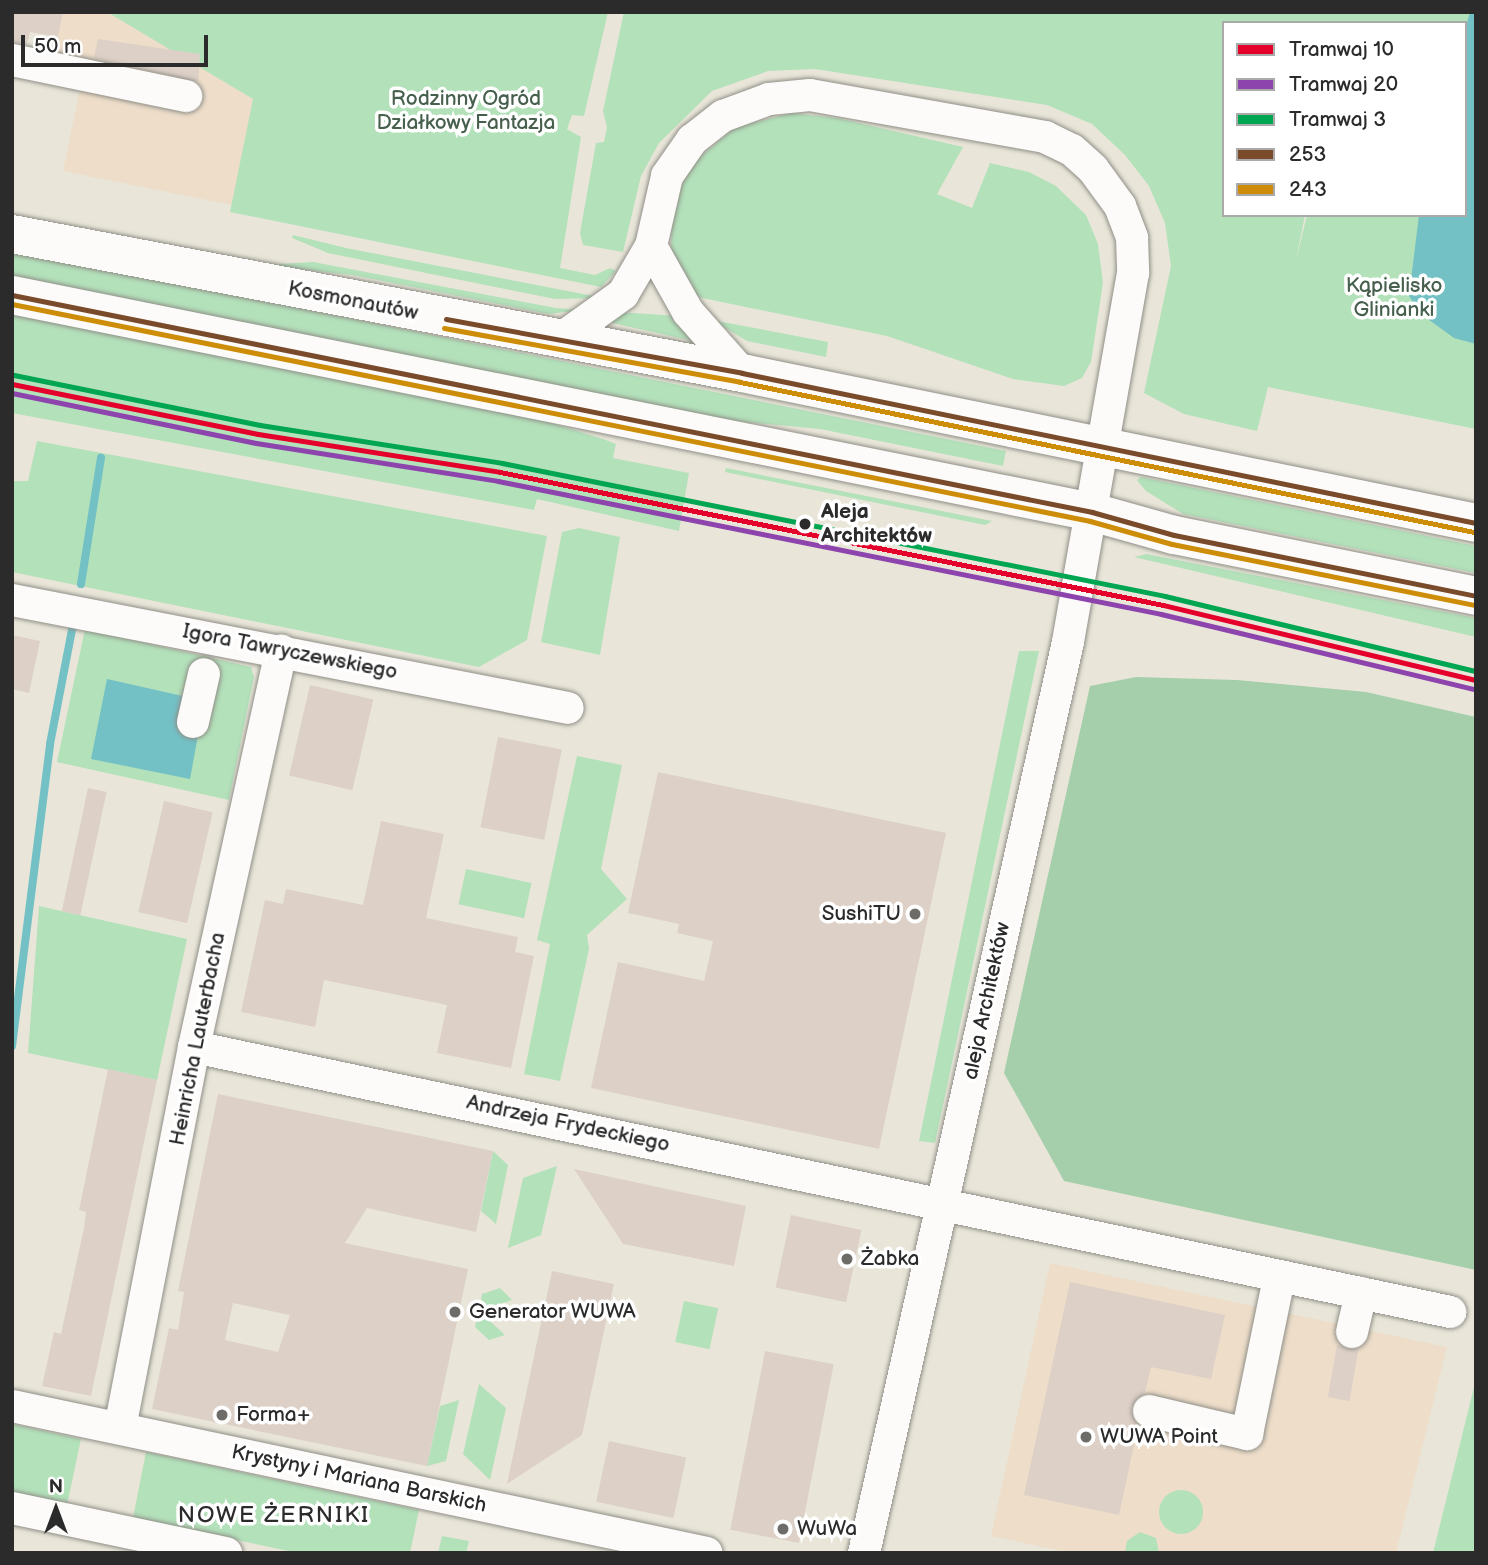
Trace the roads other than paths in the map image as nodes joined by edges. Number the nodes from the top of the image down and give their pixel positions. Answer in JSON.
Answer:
{"nodes":[{"id":1,"x":12,"y":60,"type":"edge"},
{"id":2,"x":187,"y":96,"type":"dead end"},
{"id":3,"x":12,"y":234,"type":"edge"},
{"id":4,"x":651,"y":246,"type":"junction"},
{"id":5,"x":12,"y":295,"type":"edge"},
{"id":6,"x":559,"y":340,"type":"junction"},
{"id":7,"x":742,"y":373,"type":"junction"},
{"id":8,"x":1104,"y":449,"type":"junction"},
{"id":9,"x":1092,"y":512,"type":"junction"},
{"id":10,"x":1476,"y":523,"type":"edge"},
{"id":11,"x":1476,"y":596,"type":"edge"},
{"id":12,"x":12,"y":600,"type":"edge"},
{"id":13,"x":281,"y":650,"type":"junction"},
{"id":14,"x":204,"y":674,"type":"dead end"},
{"id":15,"x":568,"y":708,"type":"dead end"},
{"id":16,"x":193,"y":722,"type":"dead end"},
{"id":17,"x":194,"y":1047,"type":"junction"},
{"id":18,"x":943,"y":1203,"type":"junction"},
{"id":19,"x":1279,"y":1278,"type":"junction"},
{"id":20,"x":1361,"y":1293,"type":"junction"},
{"id":21,"x":1450,"y":1312,"type":"dead end"},
{"id":22,"x":1352,"y":1332,"type":"dead end"},
{"id":23,"x":12,"y":1406,"type":"edge"},
{"id":24,"x":1149,"y":1411,"type":"dead end"},
{"id":25,"x":120,"y":1428,"type":"junction"},
{"id":26,"x":12,"y":1508,"type":"edge"},
{"id":27,"x":226,"y":1553,"type":"edge"},
{"id":28,"x":707,"y":1553,"type":"edge"},
{"id":29,"x":864,"y":1553,"type":"edge"}],
"edges":[{"from":1,"to":2,"type":"street"},
{"from":3,"to":6,"type":"main road","name":"Kosmonautów"},
{"from":4,"to":6,"type":"street","name":"aleja Architektów"},
{"from":4,"to":7,"type":"street"},
{"from":4,"to":8,"type":"street","name":"aleja Architektów"},
{"from":5,"to":9,"type":"main road"},
{"from":6,"to":7,"type":"main road","name":"Kosmonautów"},
{"from":7,"to":8,"type":"main road","name":"Kosmonautów"},
{"from":8,"to":9,"type":"street","name":"aleja Architektów"},
{"from":8,"to":10,"type":"main road","name":"Kosmonautów"},
{"from":9,"to":11,"type":"main road"},
{"from":9,"to":18,"type":"street","name":"aleja Architektów"},
{"from":12,"to":13,"type":"street","name":"Igora Tawryczewskiego"},
{"from":13,"to":15,"type":"street","name":"Igora Tawryczewskiego"},
{"from":13,"to":17,"type":"street","name":"Heinricha Lauterbacha"},
{"from":14,"to":16,"type":"street"},
{"from":17,"to":18,"type":"street","name":"Andrzeja Frydeckiego"},
{"from":17,"to":25,"type":"street","name":"Heinricha Lauterbacha"},
{"from":18,"to":19,"type":"street","name":"Andrzeja Frydeckiego"},
{"from":18,"to":29,"type":"street","name":"aleja Architektów"},
{"from":19,"to":20,"type":"street","name":"Andrzeja Frydeckiego"},
{"from":19,"to":24,"type":"street"},
{"from":20,"to":21,"type":"street","name":"Andrzeja Frydeckiego"},
{"from":20,"to":22,"type":"street"},
{"from":23,"to":25,"type":"street","name":"Krystyny i Mariana Barskich"},
{"from":25,"to":28,"type":"street","name":"Krystyny i Mariana Barskich"},
{"from":26,"to":27,"type":"street"}]}
